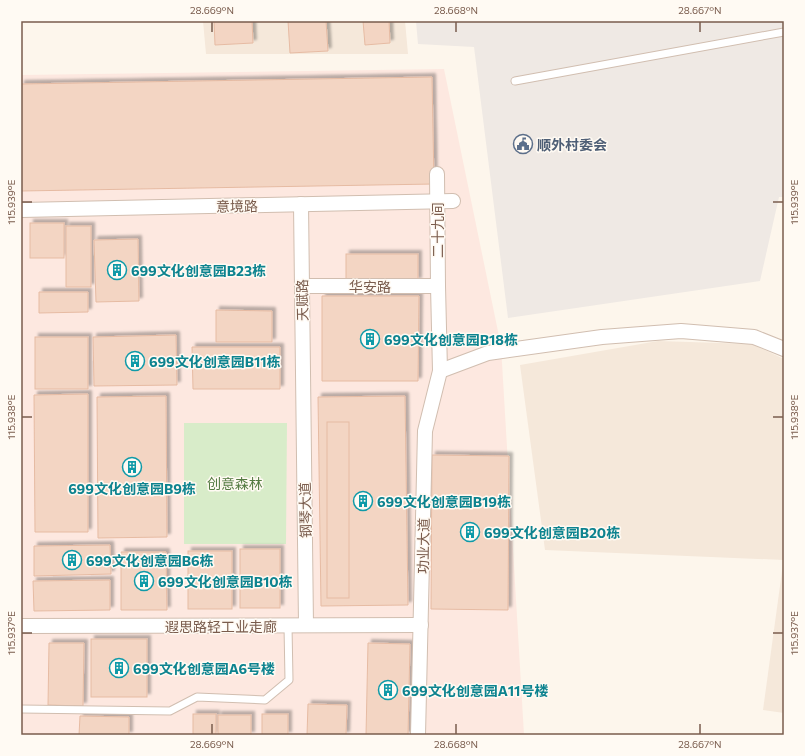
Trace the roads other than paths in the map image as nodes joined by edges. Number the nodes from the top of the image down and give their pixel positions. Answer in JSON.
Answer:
{"nodes":[{"id":1,"x":784,"y":32,"type":"edge"},
{"id":2,"x":515,"y":80,"type":"dead end"},
{"id":3,"x":437,"y":174,"type":"dead end"},
{"id":4,"x":437,"y":201,"type":"junction"},
{"id":5,"x":453,"y":201,"type":"dead end"},
{"id":6,"x":301,"y":204,"type":"junction"},
{"id":7,"x":21,"y":210,"type":"edge"},
{"id":8,"x":302,"y":286,"type":"junction"},
{"id":9,"x":438,"y":286,"type":"junction"},
{"id":10,"x":784,"y":349,"type":"edge"},
{"id":11,"x":440,"y":371,"type":"junction"},
{"id":12,"x":303,"y":395,"type":"joint"},
{"id":13,"x":306,"y":625,"type":"junction"},
{"id":14,"x":421,"y":625,"type":"junction"},
{"id":15,"x":21,"y":626,"type":"edge"},
{"id":16,"x":288,"y":626,"type":"junction"},
{"id":17,"x":21,"y":709,"type":"edge"},
{"id":18,"x":418,"y":735,"type":"edge"}],
"edges":[{"from":1,"to":2,"type":"lane"},
{"from":3,"to":4,"type":"street","name":"二十九间"},
{"from":4,"to":5,"type":"street","name":"意境路"},
{"from":4,"to":6,"type":"street","name":"意境路"},
{"from":4,"to":9,"type":"street","name":"二十九间"},
{"from":6,"to":7,"type":"street","name":"意境路"},
{"from":6,"to":8,"type":"street","name":"天赋路"},
{"from":8,"to":9,"type":"street","name":"华安路"},
{"from":8,"to":12,"type":"street","name":"天赋路"},
{"from":9,"to":11,"type":"street","name":"功业大道"},
{"from":10,"to":11,"type":"street"},
{"from":11,"to":14,"type":"street","name":"功业大道"},
{"from":12,"to":13,"type":"street","name":"钢琴大道"},
{"from":13,"to":14,"type":"street","name":"遐思路轻工业走廊"},
{"from":13,"to":16,"type":"street","name":"遐思路轻工业走廊"},
{"from":14,"to":18,"type":"street","name":"功业大道"},
{"from":15,"to":16,"type":"street","name":"遐思路轻工业走廊"},
{"from":16,"to":17,"type":"lane"}]}
